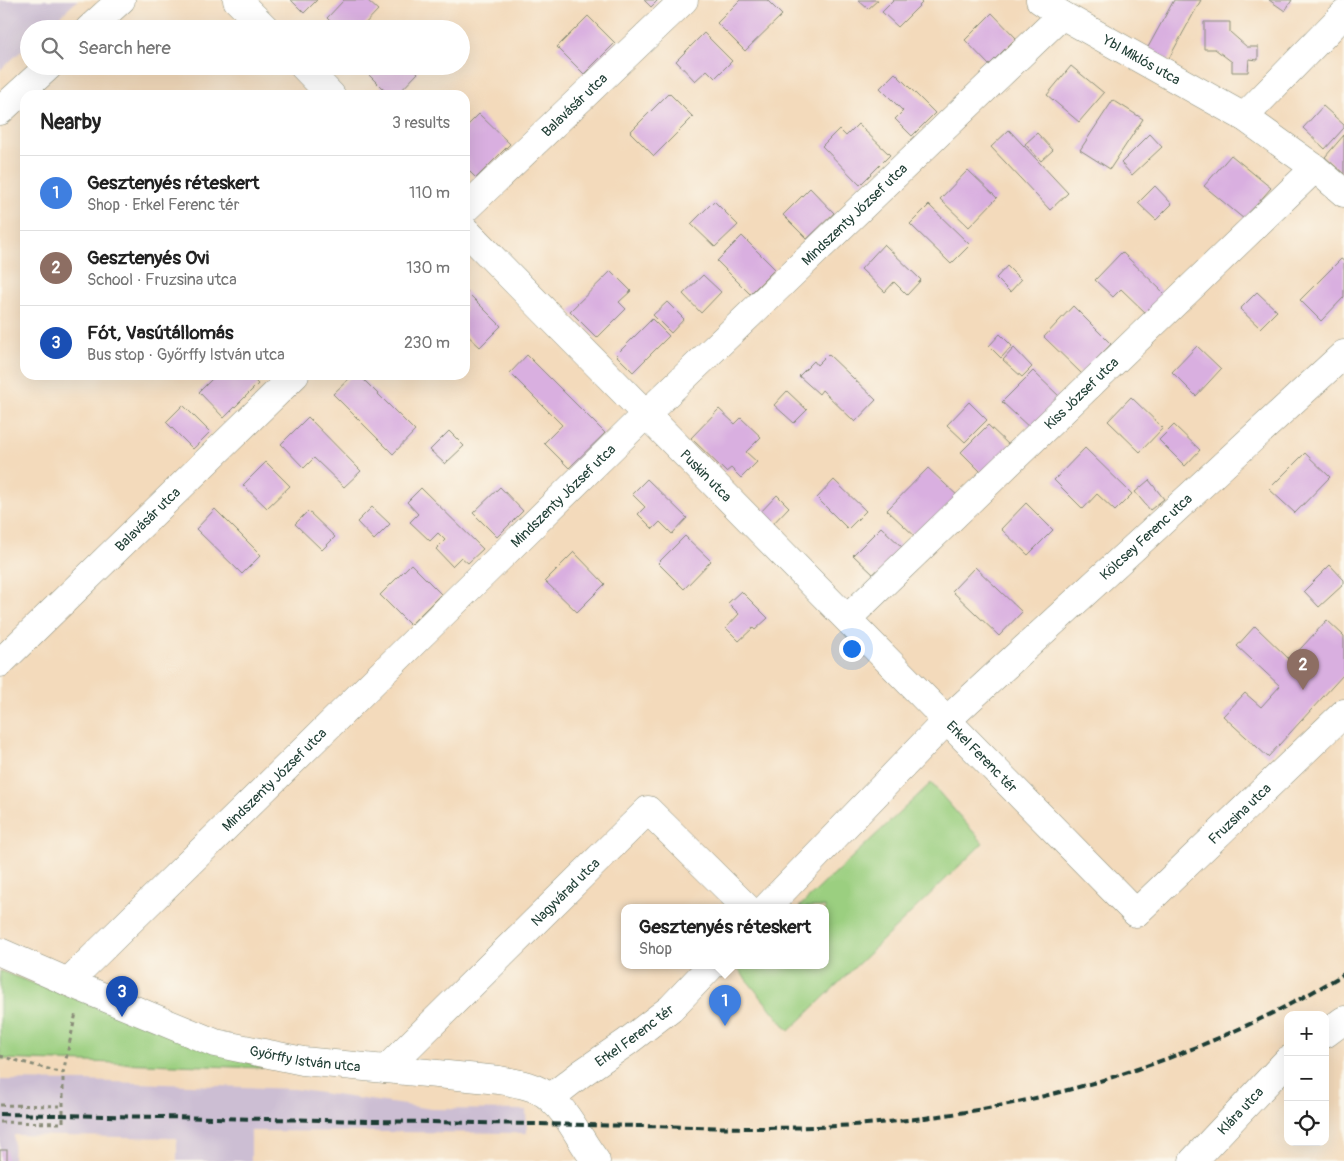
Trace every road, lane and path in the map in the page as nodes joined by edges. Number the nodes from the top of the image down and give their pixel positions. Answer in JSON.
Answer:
{"nodes":[{"id":1,"x":121,"y":0,"type":"edge"},
{"id":2,"x":237,"y":0,"type":"edge"},
{"id":3,"x":684,"y":0,"type":"edge"},
{"id":4,"x":1040,"y":0,"type":"edge"},
{"id":5,"x":1344,"y":14,"type":"edge"},
{"id":6,"x":1062,"y":15,"type":"junction"},
{"id":7,"x":99,"y":20,"type":"edge"},
{"id":8,"x":257,"y":20,"type":"edge"},
{"id":9,"x":38,"y":75,"type":"edge"},
{"id":10,"x":312,"y":75,"type":"edge"},
{"id":11,"x":22,"y":90,"type":"edge"},
{"id":12,"x":326,"y":90,"type":"edge"},
{"id":13,"x":20,"y":92,"type":"edge"},
{"id":14,"x":0,"y":111,"type":"edge"},
{"id":15,"x":1244,"y":118,"type":"junction"},
{"id":16,"x":1315,"y":168,"type":"junction"},
{"id":17,"x":1344,"y":193,"type":"edge"},
{"id":18,"x":470,"y":204,"type":"edge"},
{"id":19,"x":470,"y":235,"type":"edge"},
{"id":20,"x":1344,"y":354,"type":"edge"},
{"id":21,"x":290,"y":380,"type":"edge"},
{"id":22,"x":646,"y":414,"type":"junction"},
{"id":23,"x":848,"y":618,"type":"junction"},
{"id":24,"x":0,"y":663,"type":"edge"},
{"id":25,"x":1344,"y":713,"type":"edge"},
{"id":26,"x":947,"y":720,"type":"junction"},
{"id":27,"x":743,"y":904,"type":"edge"},
{"id":28,"x":770,"y":904,"type":"edge"},
{"id":29,"x":1136,"y":913,"type":"joint"},
{"id":30,"x":0,"y":952,"type":"edge"},
{"id":31,"x":708,"y":969,"type":"edge"},
{"id":32,"x":75,"y":985,"type":"junction"},
{"id":33,"x":1344,"y":1020,"type":"edge"},
{"id":34,"x":1329,"y":1031,"type":"edge"},
{"id":35,"x":0,"y":1056,"type":"edge"},
{"id":36,"x":1284,"y":1064,"type":"edge"},
{"id":37,"x":386,"y":1069,"type":"junction"},
{"id":38,"x":63,"y":1073,"type":"junction"},
{"id":39,"x":550,"y":1098,"type":"junction"},
{"id":40,"x":0,"y":1105,"type":"edge"},
{"id":41,"x":63,"y":1106,"type":"junction"},
{"id":42,"x":0,"y":1122,"type":"edge"},
{"id":43,"x":595,"y":1159,"type":"edge"},
{"id":44,"x":1193,"y":1161,"type":"edge"}],
"edges":[{"from":1,"to":7,"type":"street"},
{"from":2,"to":8,"type":"street"},
{"from":3,"to":18,"type":"street","name":"Balavásár utca"},
{"from":4,"to":6,"type":"street","name":"Ybl Miklós utca"},
{"from":5,"to":15,"type":"street"},
{"from":6,"to":15,"type":"street","name":"Ybl Miklós utca"},
{"from":6,"to":22,"type":"street","name":"Mindszenty József utca"},
{"from":9,"to":11,"type":"street"},
{"from":10,"to":12,"type":"street"},
{"from":13,"to":14,"type":"street"},
{"from":15,"to":16,"type":"street","name":"Ybl Miklós utca"},
{"from":16,"to":17,"type":"street","name":"Ybl Miklós utca"},
{"from":16,"to":23,"type":"street","name":"Kiss József utca"},
{"from":19,"to":22,"type":"street","name":"Puskin utca"},
{"from":20,"to":26,"type":"street","name":"Kölcsey Ferenc utca"},
{"from":21,"to":24,"type":"street","name":"Balavásár utca"},
{"from":22,"to":23,"type":"street","name":"Puskin utca"},
{"from":22,"to":32,"type":"street","name":"Mindszenty József utca"},
{"from":23,"to":26,"type":"street","name":"Puskin utca"},
{"from":25,"to":29,"type":"street","name":"Fruzsina utca"},
{"from":26,"to":28,"type":"street","name":"Erkel Ferenc tér"},
{"from":26,"to":29,"type":"street","name":"Erkel Ferenc tér"},
{"from":27,"to":37,"type":"street","name":"Nagyvárad utca"},
{"from":30,"to":32,"type":"street","name":"Győrffy István utca"},
{"from":31,"to":39,"type":"street","name":"Erkel Ferenc tér"},
{"from":32,"to":37,"type":"street","name":"Győrffy István utca"},
{"from":32,"to":38,"type":"path"},
{"from":33,"to":34,"type":"street"},
{"from":35,"to":38,"type":"path"},
{"from":36,"to":44,"type":"street","name":"Klára utca"},
{"from":37,"to":39,"type":"street","name":"Győrffy István utca"},
{"from":38,"to":41,"type":"path"},
{"from":39,"to":43,"type":"street","name":"Győrffy István utca"},
{"from":40,"to":41,"type":"path"},
{"from":41,"to":42,"type":"path"}]}
